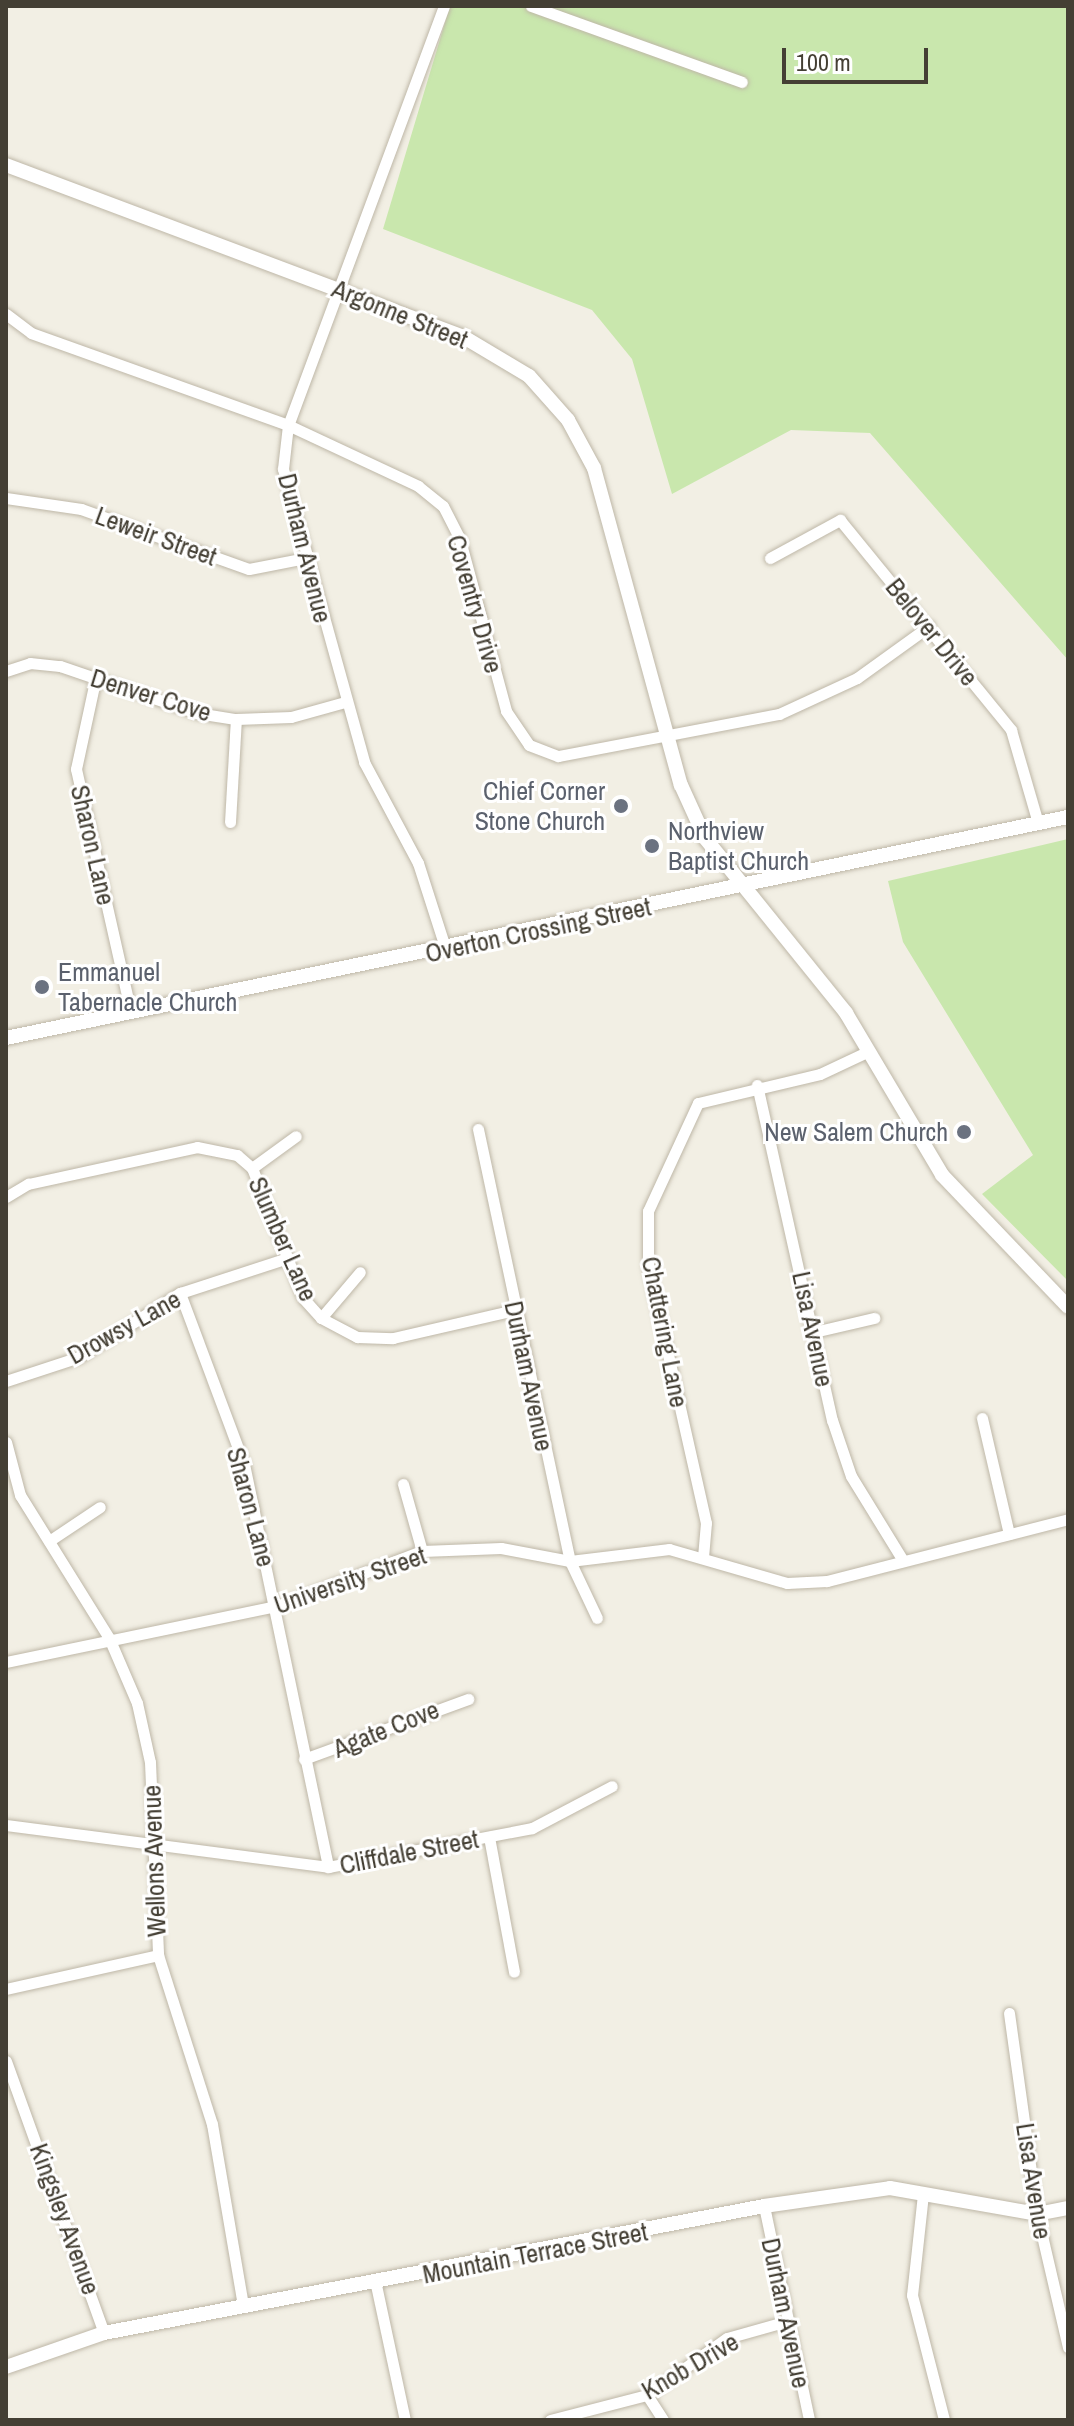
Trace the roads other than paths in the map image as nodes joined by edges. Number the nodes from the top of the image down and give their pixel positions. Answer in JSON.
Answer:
{"nodes":[{"id":1,"x":444,"y":6,"type":"edge"},
{"id":2,"x":531,"y":6,"type":"edge"},
{"id":3,"x":742,"y":82,"type":"dead end"},
{"id":4,"x":6,"y":165,"type":"edge"},
{"id":5,"x":342,"y":291,"type":"junction"},
{"id":6,"x":6,"y":314,"type":"edge"},
{"id":7,"x":288,"y":425,"type":"junction"},
{"id":8,"x":6,"y":498,"type":"edge"},
{"id":9,"x":305,"y":558,"type":"junction"},
{"id":10,"x":770,"y":558,"type":"dead end"},
{"id":11,"x":929,"y":626,"type":"junction"},
{"id":12,"x":6,"y":671,"type":"edge"},
{"id":13,"x":95,"y":681,"type":"junction"},
{"id":14,"x":345,"y":702,"type":"junction"},
{"id":15,"x":236,"y":719,"type":"junction"},
{"id":16,"x":669,"y":737,"type":"junction"},
{"id":17,"x":1068,"y":817,"type":"edge"},
{"id":18,"x":230,"y":822,"type":"dead end"},
{"id":19,"x":1038,"y":823,"type":"junction"},
{"id":20,"x":747,"y":887,"type":"junction"},
{"id":21,"x":446,"y":950,"type":"junction"},
{"id":22,"x":130,"y":1009,"type":"junction"},
{"id":23,"x":6,"y":1038,"type":"edge"},
{"id":24,"x":869,"y":1051,"type":"junction"},
{"id":25,"x":757,"y":1085,"type":"junction"},
{"id":26,"x":478,"y":1129,"type":"dead end"},
{"id":27,"x":296,"y":1136,"type":"dead end"},
{"id":28,"x":252,"y":1168,"type":"junction"},
{"id":29,"x":6,"y":1197,"type":"edge"},
{"id":30,"x":288,"y":1258,"type":"junction"},
{"id":31,"x":360,"y":1272,"type":"dead end"},
{"id":32,"x":180,"y":1293,"type":"junction"},
{"id":33,"x":1068,"y":1307,"type":"edge"},
{"id":34,"x":514,"y":1310,"type":"junction"},
{"id":35,"x":321,"y":1318,"type":"junction"},
{"id":36,"x":874,"y":1318,"type":"dead end"},
{"id":37,"x":814,"y":1332,"type":"junction"},
{"id":38,"x":6,"y":1381,"type":"edge"},
{"id":39,"x":982,"y":1418,"type":"dead end"},
{"id":40,"x":6,"y":1442,"type":"edge"},
{"id":41,"x":403,"y":1484,"type":"dead end"},
{"id":42,"x":100,"y":1507,"type":"dead end"},
{"id":43,"x":1068,"y":1519,"type":"edge"},
{"id":44,"x":1009,"y":1534,"type":"junction"},
{"id":45,"x":49,"y":1541,"type":"junction"},
{"id":46,"x":422,"y":1551,"type":"junction"},
{"id":47,"x":703,"y":1557,"type":"junction"},
{"id":48,"x":902,"y":1559,"type":"junction"},
{"id":49,"x":570,"y":1561,"type":"junction"},
{"id":50,"x":277,"y":1606,"type":"junction"},
{"id":51,"x":597,"y":1618,"type":"dead end"},
{"id":52,"x":109,"y":1638,"type":"junction"},
{"id":53,"x":6,"y":1662,"type":"edge"},
{"id":54,"x":468,"y":1699,"type":"dead end"},
{"id":55,"x":304,"y":1759,"type":"junction"},
{"id":56,"x":612,"y":1786,"type":"dead end"},
{"id":57,"x":6,"y":1825,"type":"edge"},
{"id":58,"x":489,"y":1837,"type":"junction"},
{"id":59,"x":152,"y":1844,"type":"junction"},
{"id":60,"x":328,"y":1867,"type":"junction"},
{"id":61,"x":158,"y":1955,"type":"junction"},
{"id":62,"x":514,"y":1972,"type":"dead end"},
{"id":63,"x":6,"y":1989,"type":"edge"},
{"id":64,"x":1009,"y":2013,"type":"dead end"},
{"id":65,"x":6,"y":2061,"type":"edge"},
{"id":66,"x":923,"y":2194,"type":"junction"},
{"id":67,"x":764,"y":2206,"type":"junction"},
{"id":68,"x":1068,"y":2208,"type":"edge"},
{"id":69,"x":1037,"y":2214,"type":"junction"},
{"id":70,"x":376,"y":2285,"type":"junction"},
{"id":71,"x":243,"y":2305,"type":"junction"},
{"id":72,"x":784,"y":2322,"type":"junction"},
{"id":73,"x":104,"y":2333,"type":"junction"},
{"id":74,"x":1068,"y":2347,"type":"edge"},
{"id":75,"x":6,"y":2367,"type":"edge"},
{"id":76,"x":647,"y":2395,"type":"junction"},
{"id":77,"x":405,"y":2420,"type":"edge"},
{"id":78,"x":550,"y":2420,"type":"edge"},
{"id":79,"x":663,"y":2420,"type":"edge"},
{"id":80,"x":809,"y":2420,"type":"edge"},
{"id":81,"x":944,"y":2420,"type":"edge"}],
"edges":[{"from":1,"to":5,"type":"street","name":"Durham Avenue"},
{"from":2,"to":3,"type":"street"},
{"from":4,"to":5,"type":"street","name":"Argonne Street"},
{"from":5,"to":7,"type":"street","name":"Durham Avenue"},
{"from":5,"to":16,"type":"street","name":"Argonne Street"},
{"from":6,"to":7,"type":"street","name":"Coventry Drive"},
{"from":7,"to":9,"type":"street","name":"Durham Avenue"},
{"from":7,"to":16,"type":"street","name":"Coventry Drive"},
{"from":8,"to":9,"type":"street","name":"Leweir Street"},
{"from":9,"to":14,"type":"street","name":"Durham Avenue"},
{"from":10,"to":11,"type":"street","name":"Belover Drive"},
{"from":11,"to":16,"type":"street","name":"Coventry Drive"},
{"from":11,"to":19,"type":"street","name":"Belover Drive"},
{"from":12,"to":13,"type":"street","name":"Denver Cove"},
{"from":13,"to":15,"type":"street","name":"Denver Cove"},
{"from":13,"to":22,"type":"street","name":"Sharon Lane"},
{"from":14,"to":15,"type":"street","name":"Denver Cove"},
{"from":14,"to":21,"type":"street","name":"Durham Avenue"},
{"from":15,"to":18,"type":"street"},
{"from":16,"to":20,"type":"street","name":"Argonne Street"},
{"from":17,"to":19,"type":"street","name":"Overton Crossing Street"},
{"from":19,"to":20,"type":"street","name":"Overton Crossing Street"},
{"from":20,"to":21,"type":"street","name":"Overton Crossing Street"},
{"from":20,"to":24,"type":"street","name":"Argonne Street"},
{"from":21,"to":22,"type":"street","name":"Overton Crossing Street"},
{"from":22,"to":23,"type":"street","name":"Overton Crossing Street"},
{"from":24,"to":25,"type":"street","name":"Chattering Lane"},
{"from":24,"to":33,"type":"street","name":"Argonne Street"},
{"from":25,"to":37,"type":"street","name":"Lisa Avenue"},
{"from":25,"to":47,"type":"street","name":"Chattering Lane"},
{"from":26,"to":34,"type":"street","name":"Durham Avenue"},
{"from":27,"to":28,"type":"street"},
{"from":28,"to":29,"type":"street","name":"Slumber Lane"},
{"from":28,"to":30,"type":"street","name":"Slumber Lane"},
{"from":30,"to":32,"type":"street","name":"Drowsy Lane"},
{"from":30,"to":35,"type":"street","name":"Slumber Lane"},
{"from":31,"to":35,"type":"street"},
{"from":32,"to":38,"type":"street","name":"Drowsy Lane"},
{"from":32,"to":50,"type":"street","name":"Sharon Lane"},
{"from":34,"to":35,"type":"street","name":"Slumber Lane"},
{"from":34,"to":49,"type":"street","name":"Durham Avenue"},
{"from":36,"to":37,"type":"street"},
{"from":37,"to":48,"type":"street","name":"Lisa Avenue"},
{"from":39,"to":44,"type":"street"},
{"from":40,"to":45,"type":"street","name":"Wellons Avenue"},
{"from":41,"to":46,"type":"street"},
{"from":42,"to":45,"type":"street"},
{"from":43,"to":44,"type":"street","name":"University Street"},
{"from":44,"to":48,"type":"street","name":"University Street"},
{"from":45,"to":52,"type":"street","name":"Wellons Avenue"},
{"from":46,"to":49,"type":"street","name":"University Street"},
{"from":46,"to":50,"type":"street","name":"University Street"},
{"from":47,"to":48,"type":"street","name":"University Street"},
{"from":47,"to":49,"type":"street","name":"University Street"},
{"from":49,"to":51,"type":"street","name":"Durham Avenue"},
{"from":50,"to":52,"type":"street","name":"University Street"},
{"from":50,"to":55,"type":"street","name":"Sharon Lane"},
{"from":52,"to":53,"type":"street","name":"University Street"},
{"from":52,"to":59,"type":"street","name":"Wellons Avenue"},
{"from":54,"to":55,"type":"street","name":"Agate Cove"},
{"from":55,"to":60,"type":"street","name":"Sharon Lane"},
{"from":56,"to":58,"type":"street","name":"Cliffdale Street"},
{"from":57,"to":59,"type":"street","name":"Cliffdale Street"},
{"from":58,"to":60,"type":"street","name":"Cliffdale Street"},
{"from":58,"to":62,"type":"street"},
{"from":59,"to":60,"type":"street","name":"Cliffdale Street"},
{"from":59,"to":61,"type":"street","name":"Wellons Avenue"},
{"from":61,"to":63,"type":"street"},
{"from":61,"to":71,"type":"street","name":"Wellons Avenue"},
{"from":64,"to":69,"type":"street","name":"Lisa Avenue"},
{"from":65,"to":73,"type":"street","name":"Kingsley Avenue"},
{"from":66,"to":67,"type":"street","name":"Mountain Terrace Street"},
{"from":66,"to":69,"type":"street","name":"Mountain Terrace Street"},
{"from":66,"to":81,"type":"street"},
{"from":67,"to":70,"type":"street","name":"Mountain Terrace Street"},
{"from":67,"to":72,"type":"street","name":"Durham Avenue"},
{"from":68,"to":69,"type":"street","name":"Mountain Terrace Street"},
{"from":69,"to":74,"type":"street","name":"Lisa Avenue"},
{"from":70,"to":71,"type":"street","name":"Mountain Terrace Street"},
{"from":70,"to":77,"type":"street"},
{"from":71,"to":73,"type":"street","name":"Mountain Terrace Street"},
{"from":72,"to":76,"type":"street","name":"Knob Drive"},
{"from":72,"to":80,"type":"street","name":"Durham Avenue"},
{"from":73,"to":75,"type":"street","name":"Mountain Terrace Street"},
{"from":76,"to":78,"type":"street","name":"Knob Drive"},
{"from":76,"to":79,"type":"street"}]}
